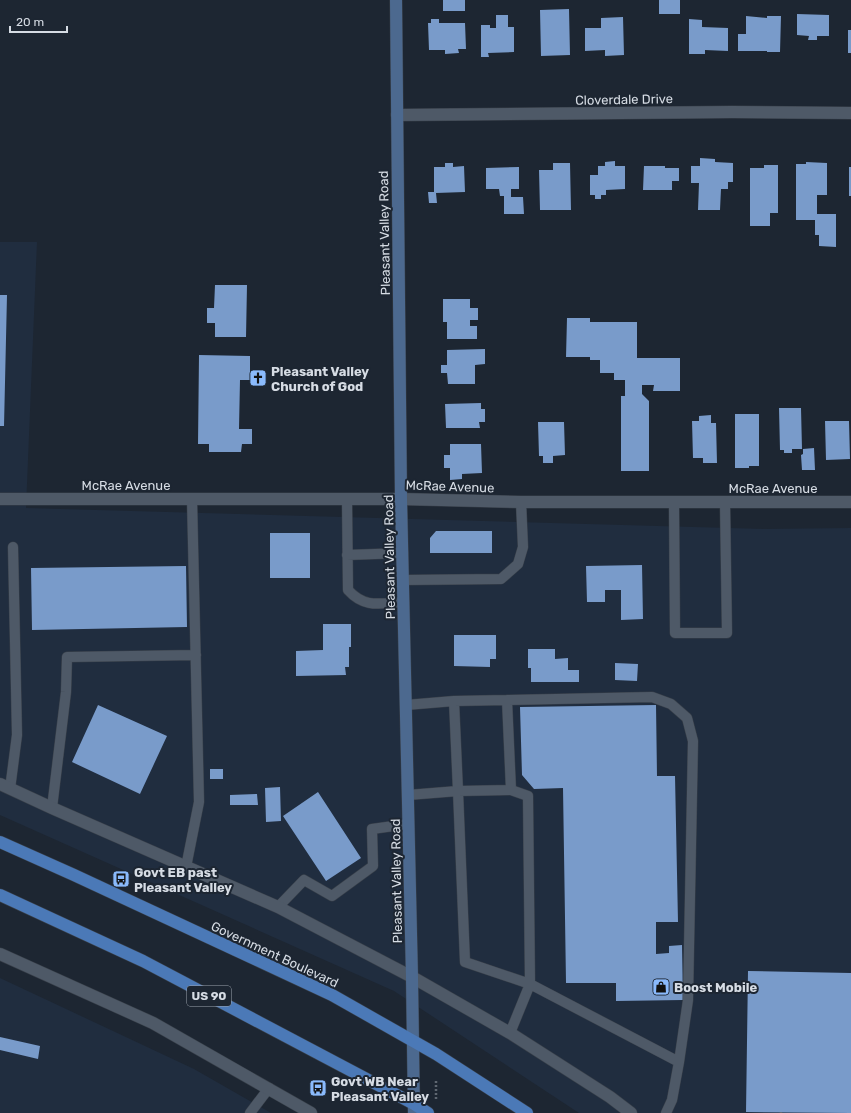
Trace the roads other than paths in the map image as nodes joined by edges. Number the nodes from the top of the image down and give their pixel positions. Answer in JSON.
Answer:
{"nodes":[{"id":1,"x":396,"y":0,"type":"edge"},
{"id":2,"x":851,"y":113,"type":"edge"},
{"id":3,"x":397,"y":115,"type":"junction"},
{"id":4,"x":0,"y":498,"type":"edge"},
{"id":5,"x":192,"y":499,"type":"junction"},
{"id":6,"x":347,"y":499,"type":"junction"},
{"id":7,"x":402,"y":499,"type":"junction"},
{"id":8,"x":521,"y":502,"type":"junction"},
{"id":9,"x":674,"y":502,"type":"junction"},
{"id":10,"x":725,"y":502,"type":"junction"},
{"id":11,"x":851,"y":502,"type":"edge"},
{"id":12,"x":13,"y":547,"type":"dead end"},
{"id":13,"x":403,"y":553,"type":"junction"},
{"id":14,"x":347,"y":555,"type":"junction"},
{"id":15,"x":403,"y":580,"type":"junction"},
{"id":16,"x":404,"y":602,"type":"junction"},
{"id":17,"x":196,"y":655,"type":"junction"},
{"id":18,"x":507,"y":700,"type":"junction"},
{"id":19,"x":454,"y":701,"type":"junction"},
{"id":20,"x":406,"y":705,"type":"junction"},
{"id":21,"x":5,"y":787,"type":"edge"},
{"id":22,"x":511,"y":790,"type":"junction"},
{"id":23,"x":458,"y":791,"type":"junction"},
{"id":24,"x":408,"y":795,"type":"junction"},
{"id":25,"x":52,"y":808,"type":"junction"},
{"id":26,"x":408,"y":824,"type":"junction"},
{"id":27,"x":0,"y":842,"type":"edge"},
{"id":28,"x":186,"y":867,"type":"junction"},
{"id":29,"x":0,"y":895,"type":"edge"},
{"id":30,"x":278,"y":907,"type":"junction"},
{"id":31,"x":0,"y":954,"type":"edge"},
{"id":32,"x":412,"y":976,"type":"junction"},
{"id":33,"x":530,"y":984,"type":"junction"},
{"id":34,"x":510,"y":1033,"type":"junction"},
{"id":35,"x":413,"y":1042,"type":"junction"},
{"id":36,"x":678,"y":1062,"type":"junction"},
{"id":37,"x":269,"y":1088,"type":"junction"},
{"id":38,"x":414,"y":1109,"type":"edge"},
{"id":39,"x":250,"y":1113,"type":"edge"},
{"id":40,"x":311,"y":1113,"type":"edge"},
{"id":41,"x":428,"y":1113,"type":"edge"},
{"id":42,"x":527,"y":1113,"type":"edge"},
{"id":43,"x":631,"y":1113,"type":"edge"},
{"id":44,"x":666,"y":1113,"type":"edge"}],
"edges":[{"from":1,"to":3,"type":"street","name":"Pleasant Valley Road"},
{"from":2,"to":3,"type":"street","name":"Cloverdale Drive"},
{"from":3,"to":7,"type":"street","name":"Pleasant Valley Road"},
{"from":4,"to":5,"type":"street","name":"McRae Avenue"},
{"from":5,"to":6,"type":"street","name":"McRae Avenue"},
{"from":5,"to":17,"type":"lane"},
{"from":6,"to":7,"type":"street","name":"McRae Avenue"},
{"from":6,"to":14,"type":"lane"},
{"from":7,"to":8,"type":"street","name":"McRae Avenue"},
{"from":7,"to":13,"type":"street","name":"Pleasant Valley Road"},
{"from":8,"to":9,"type":"street","name":"McRae Avenue"},
{"from":8,"to":15,"type":"lane"},
{"from":9,"to":10,"type":"street","name":"McRae Avenue"},
{"from":9,"to":10,"type":"lane"},
{"from":10,"to":11,"type":"street","name":"McRae Avenue"},
{"from":12,"to":21,"type":"lane"},
{"from":13,"to":14,"type":"lane"},
{"from":13,"to":15,"type":"street","name":"Pleasant Valley Road"},
{"from":14,"to":16,"type":"lane"},
{"from":15,"to":16,"type":"street","name":"Pleasant Valley Road"},
{"from":16,"to":20,"type":"street","name":"Pleasant Valley Road"},
{"from":17,"to":25,"type":"lane"},
{"from":17,"to":28,"type":"lane"},
{"from":18,"to":19,"type":"lane"},
{"from":18,"to":22,"type":"lane"},
{"from":18,"to":36,"type":"lane"},
{"from":19,"to":20,"type":"lane"},
{"from":19,"to":23,"type":"lane"},
{"from":20,"to":24,"type":"street","name":"Pleasant Valley Road"},
{"from":21,"to":25,"type":"street"},
{"from":22,"to":23,"type":"lane"},
{"from":22,"to":33,"type":"lane"},
{"from":23,"to":24,"type":"lane"},
{"from":23,"to":33,"type":"lane"},
{"from":24,"to":26,"type":"street","name":"Pleasant Valley Road"},
{"from":25,"to":28,"type":"street"},
{"from":26,"to":30,"type":"lane"},
{"from":26,"to":32,"type":"street","name":"Pleasant Valley Road"},
{"from":27,"to":35,"type":"main road","name":"Government Boulevard"},
{"from":28,"to":30,"type":"street"},
{"from":29,"to":38,"type":"main road","number":"US 90"},
{"from":30,"to":32,"type":"street"},
{"from":31,"to":37,"type":"street"},
{"from":32,"to":34,"type":"street"},
{"from":32,"to":35,"type":"street","name":"Pleasant Valley Road"},
{"from":33,"to":34,"type":"lane"},
{"from":33,"to":36,"type":"lane"},
{"from":34,"to":43,"type":"street"},
{"from":35,"to":38,"type":"street","name":"Pleasant Valley Road"},
{"from":35,"to":42,"type":"main road","name":"Government Boulevard"},
{"from":36,"to":44,"type":"lane"},
{"from":37,"to":39,"type":"lane"},
{"from":37,"to":40,"type":"street"},
{"from":38,"to":41,"type":"main road","number":"US 90"}]}
